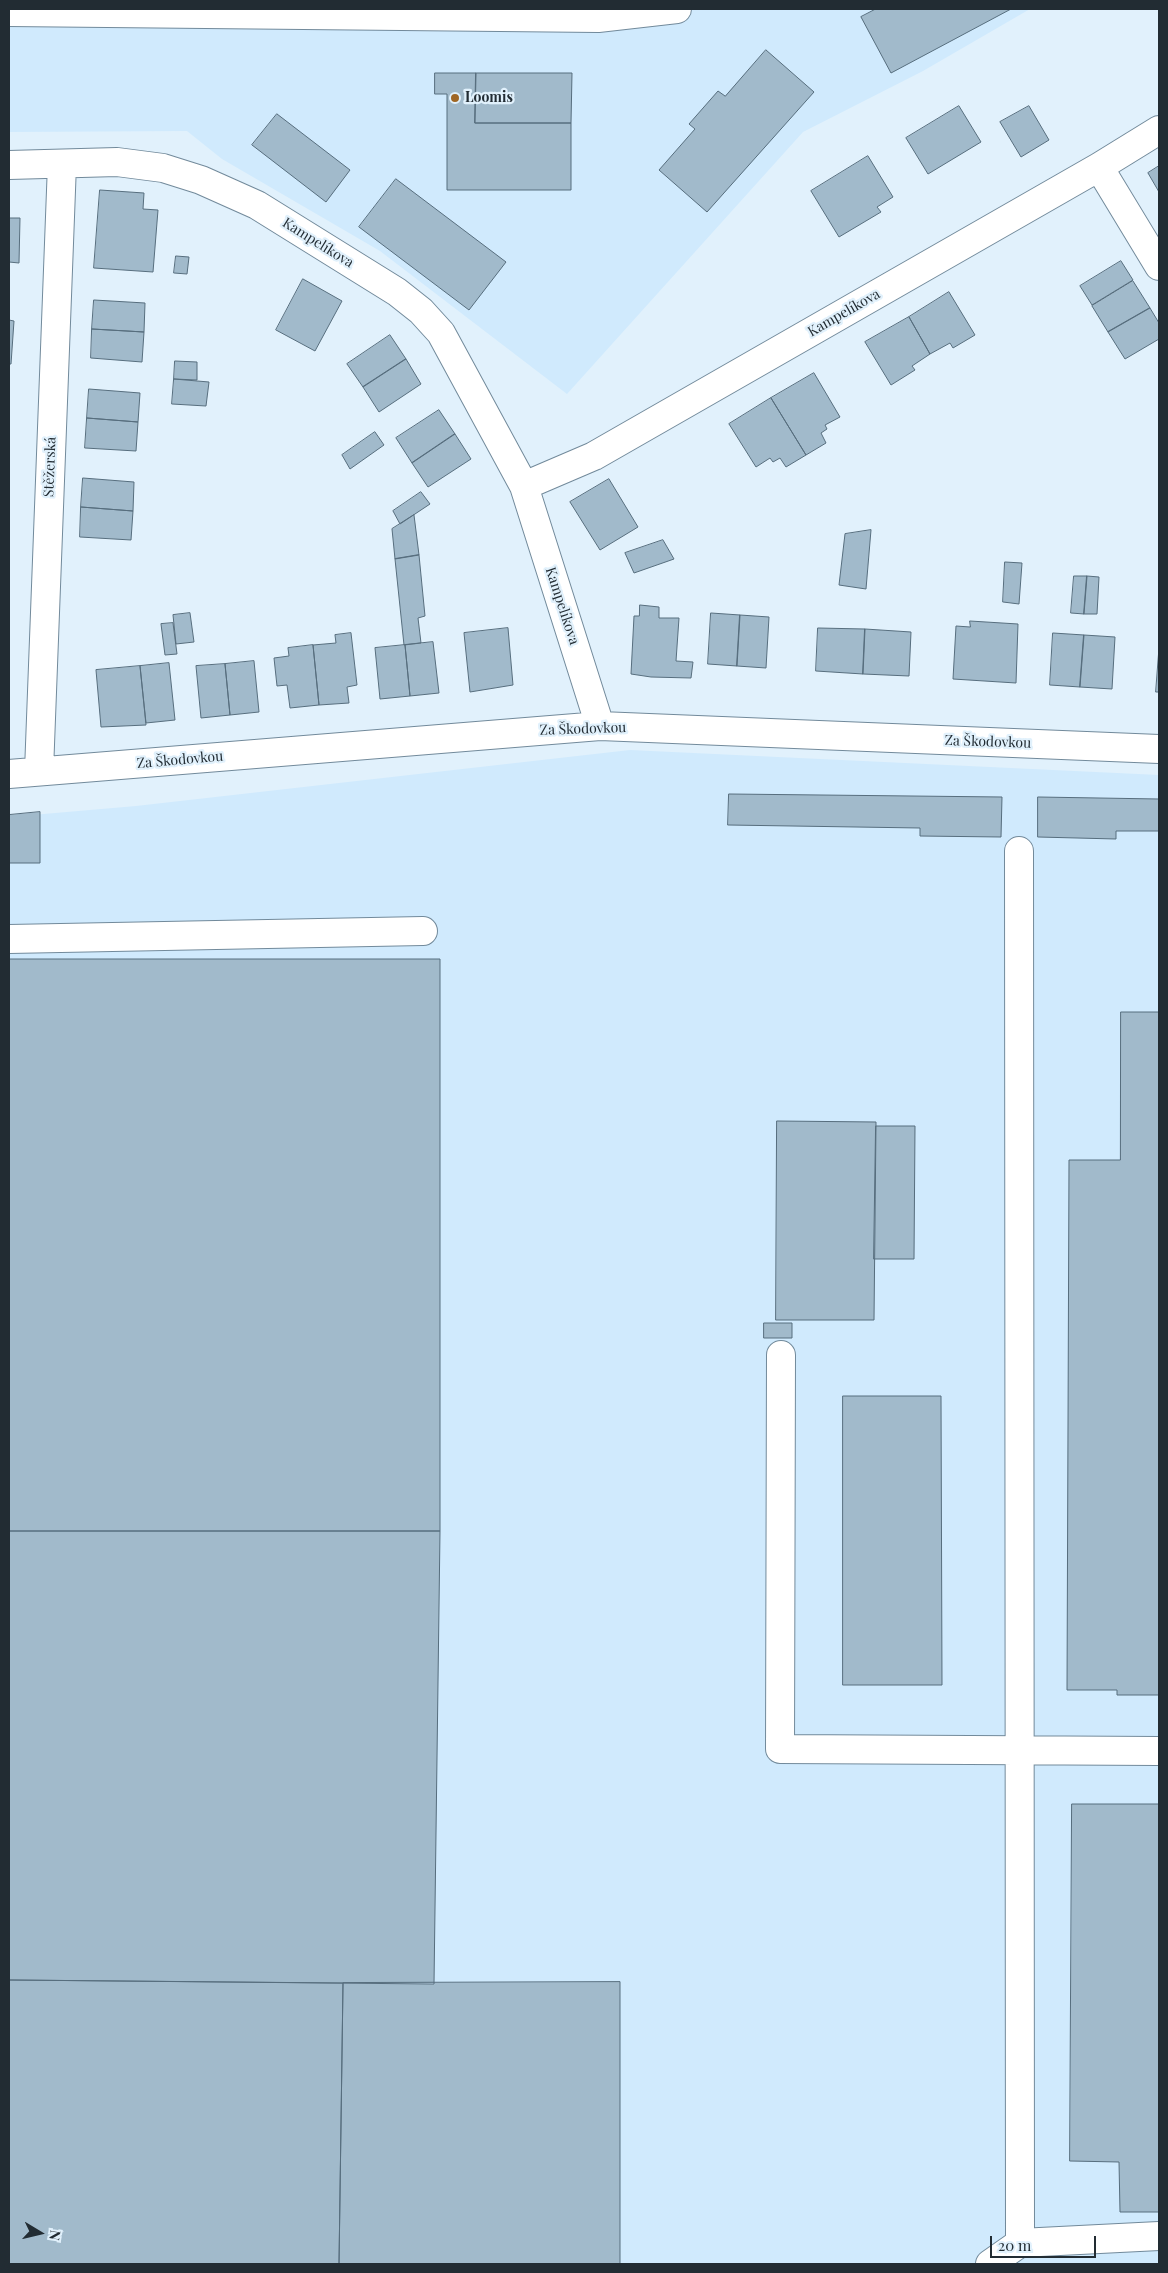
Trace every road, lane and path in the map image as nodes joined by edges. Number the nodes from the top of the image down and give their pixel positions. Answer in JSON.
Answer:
{"nodes":[{"id":1,"x":677,"y":9,"type":"edge"},
{"id":2,"x":9,"y":12,"type":"edge"},
{"id":3,"x":305,"y":12,"type":"edge"},
{"id":4,"x":1159,"y":130,"type":"edge"},
{"id":5,"x":62,"y":164,"type":"junction"},
{"id":6,"x":9,"y":165,"type":"edge"},
{"id":7,"x":1099,"y":167,"type":"junction"},
{"id":8,"x":1159,"y":266,"type":"edge"},
{"id":9,"x":524,"y":486,"type":"junction"},
{"id":10,"x":600,"y":726,"type":"junction"},
{"id":11,"x":1159,"y":749,"type":"edge"},
{"id":12,"x":38,"y":771,"type":"junction"},
{"id":13,"x":9,"y":774,"type":"edge"},
{"id":14,"x":1019,"y":851,"type":"dead end"},
{"id":15,"x":423,"y":931,"type":"dead end"},
{"id":16,"x":9,"y":939,"type":"edge"},
{"id":17,"x":781,"y":1355,"type":"dead end"},
{"id":18,"x":1020,"y":1750,"type":"junction"},
{"id":19,"x":1159,"y":1751,"type":"edge"},
{"id":20,"x":1159,"y":2236,"type":"edge"},
{"id":21,"x":1020,"y":2243,"type":"junction"},
{"id":22,"x":990,"y":2264,"type":"edge"}],
"edges":[{"from":1,"to":3,"type":"street"},
{"from":2,"to":3,"type":"street"},
{"from":4,"to":7,"type":"street","name":"Kampelíkova"},
{"from":5,"to":6,"type":"street","name":"Kampelíkova"},
{"from":5,"to":9,"type":"street","name":"Kampelíkova"},
{"from":5,"to":12,"type":"street","name":"Stěžerská"},
{"from":7,"to":8,"type":"street"},
{"from":7,"to":9,"type":"street","name":"Kampelíkova"},
{"from":9,"to":10,"type":"street","name":"Kampelíkova"},
{"from":10,"to":11,"type":"street","name":"Za Škodovkou"},
{"from":10,"to":12,"type":"street","name":"Za Škodovkou"},
{"from":12,"to":13,"type":"street","name":"Za Škodovkou"},
{"from":14,"to":18,"type":"street"},
{"from":15,"to":16,"type":"street"},
{"from":17,"to":18,"type":"street"},
{"from":18,"to":19,"type":"street"},
{"from":18,"to":21,"type":"street"},
{"from":20,"to":21,"type":"street"},
{"from":21,"to":22,"type":"street"}]}
